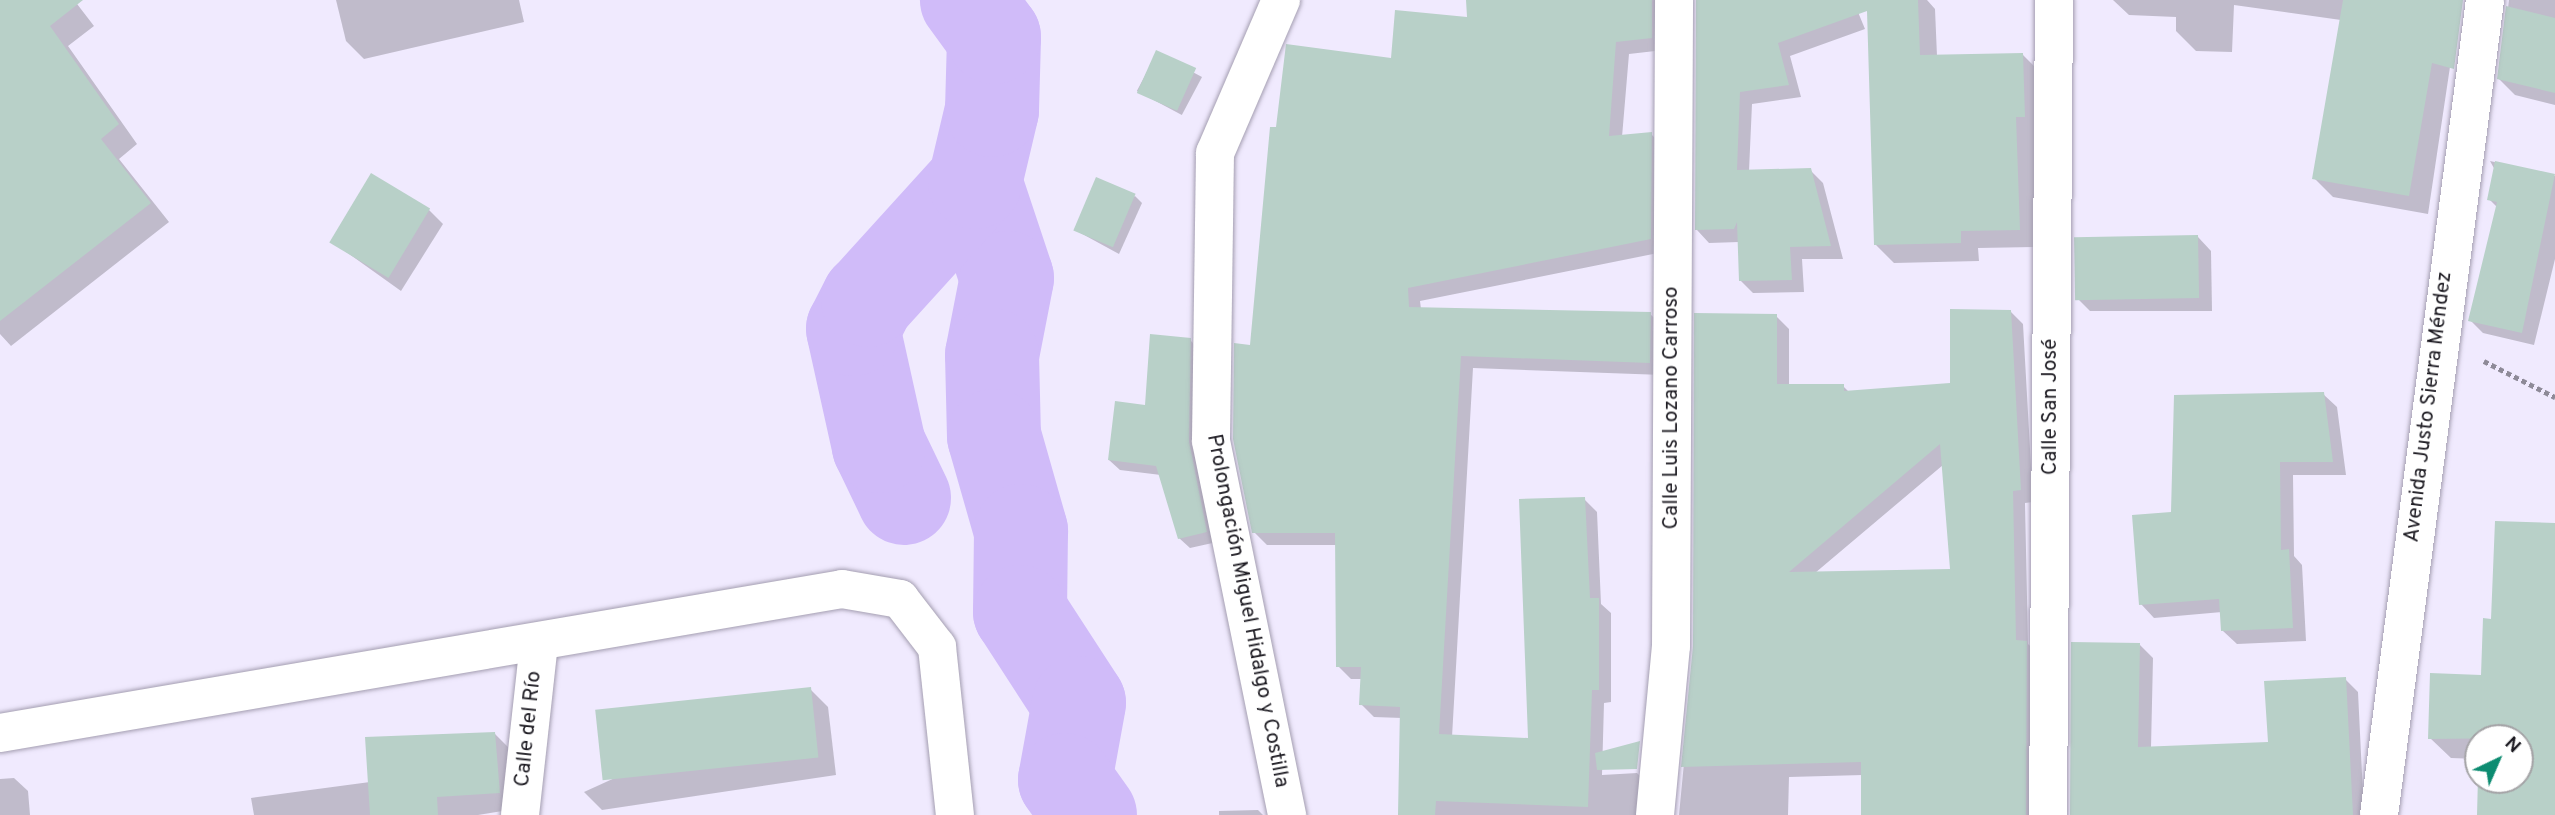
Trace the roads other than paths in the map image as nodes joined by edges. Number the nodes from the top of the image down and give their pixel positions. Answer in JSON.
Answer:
{"nodes":[{"id":1,"x":1282,"y":0,"type":"edge"},
{"id":2,"x":1675,"y":0,"type":"edge"},
{"id":3,"x":2054,"y":0,"type":"edge"},
{"id":4,"x":2485,"y":0,"type":"edge"},
{"id":5,"x":539,"y":644,"type":"junction"},
{"id":6,"x":0,"y":733,"type":"edge"},
{"id":7,"x":520,"y":815,"type":"edge"},
{"id":8,"x":955,"y":815,"type":"edge"},
{"id":9,"x":1287,"y":815,"type":"edge"},
{"id":10,"x":1655,"y":815,"type":"edge"},
{"id":11,"x":2048,"y":815,"type":"edge"},
{"id":12,"x":2379,"y":815,"type":"edge"}],
"edges":[{"from":1,"to":9,"type":"street","name":"Prolongación Miguel Hidalgo y Costilla"},
{"from":2,"to":10,"type":"street","name":"Calle Luis Lozano Carroso"},
{"from":3,"to":11,"type":"street","name":"Calle San José"},
{"from":4,"to":12,"type":"street","name":"Avenida Justo Sierra Méndez"},
{"from":5,"to":6,"type":"street"},
{"from":5,"to":7,"type":"street","name":"Calle del Río"},
{"from":5,"to":8,"type":"street"}]}
